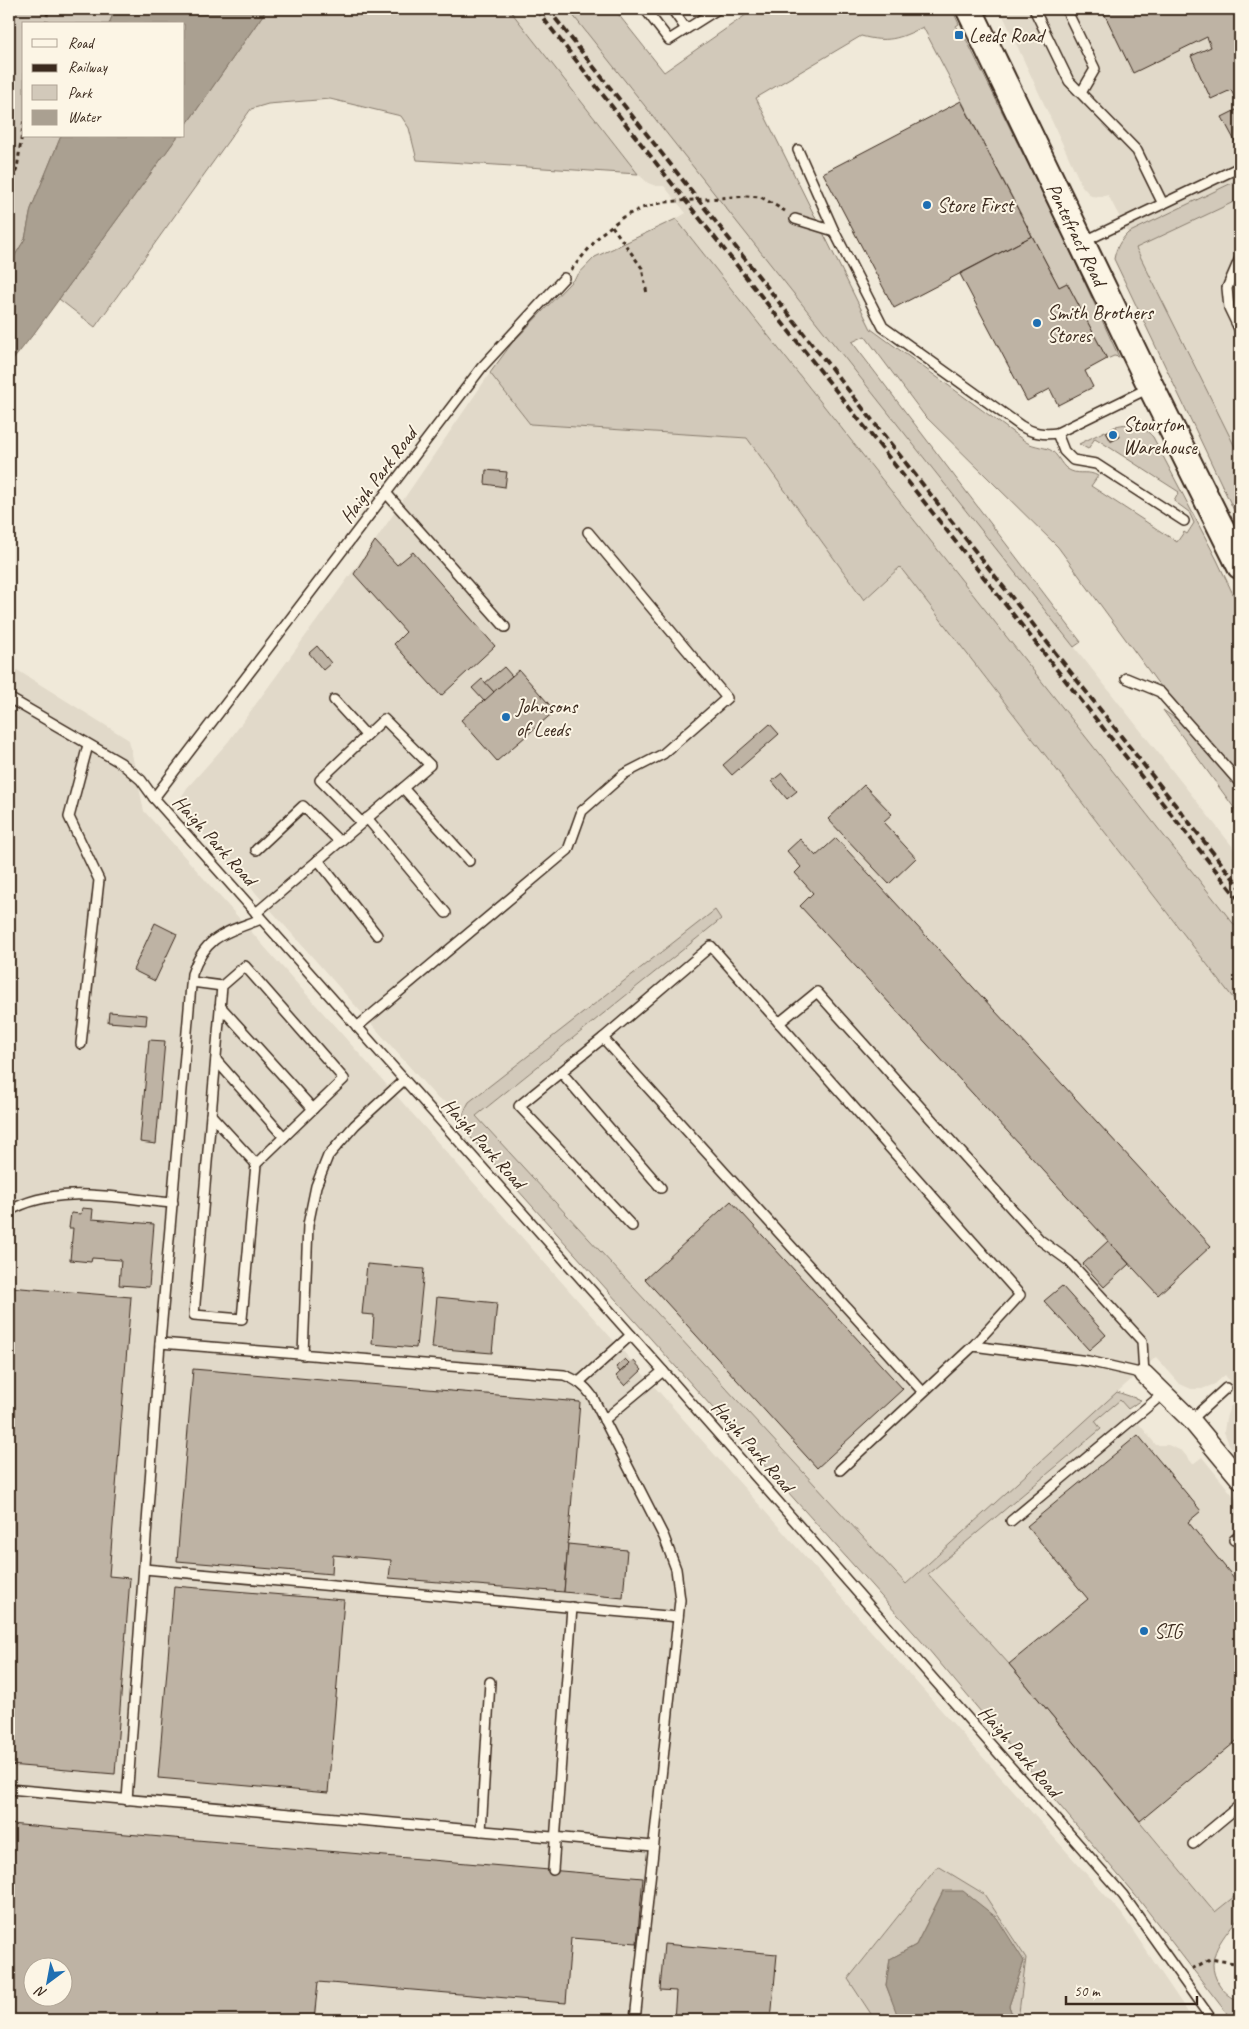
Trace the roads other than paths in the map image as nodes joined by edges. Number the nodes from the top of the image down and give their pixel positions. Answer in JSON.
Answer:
{"nodes":[{"id":1,"x":645,"y":9,"type":"edge"},
{"id":2,"x":672,"y":9,"type":"edge"},
{"id":3,"x":718,"y":9,"type":"edge"},
{"id":4,"x":968,"y":9,"type":"edge"},
{"id":5,"x":1034,"y":9,"type":"edge"},
{"id":6,"x":1066,"y":9,"type":"edge"},
{"id":7,"x":686,"y":29,"type":"junction"},
{"id":8,"x":1081,"y":93,"type":"junction"},
{"id":9,"x":798,"y":150,"type":"dead end"},
{"id":10,"x":1240,"y":167,"type":"edge"},
{"id":11,"x":1162,"y":204,"type":"junction"},
{"id":12,"x":795,"y":219,"type":"road end"},
{"id":13,"x":834,"y":231,"type":"junction"},
{"id":14,"x":1082,"y":242,"type":"junction"},
{"id":15,"x":1240,"y":258,"type":"edge"},
{"id":16,"x":564,"y":278,"type":"road end"},
{"id":17,"x":1240,"y":330,"type":"edge"},
{"id":18,"x":1151,"y":387,"type":"junction"},
{"id":19,"x":1057,"y":433,"type":"junction"},
{"id":20,"x":386,"y":493,"type":"junction"},
{"id":21,"x":1184,"y":521,"type":"dead end"},
{"id":22,"x":588,"y":532,"type":"dead end"},
{"id":23,"x":1240,"y":566,"type":"edge"},
{"id":24,"x":505,"y":627,"type":"dead end"},
{"id":25,"x":1126,"y":678,"type":"dead end"},
{"id":26,"x":9,"y":698,"type":"edge"},
{"id":27,"x":334,"y":700,"type":"dead end"},
{"id":28,"x":366,"y":735,"type":"junction"},
{"id":29,"x":88,"y":745,"type":"junction"},
{"id":30,"x":1240,"y":783,"type":"edge"},
{"id":31,"x":403,"y":788,"type":"junction"},
{"id":32,"x":154,"y":798,"type":"junction"},
{"id":33,"x":365,"y":821,"type":"junction"},
{"id":34,"x":340,"y":842,"type":"junction"},
{"id":35,"x":256,"y":850,"type":"dead end"},
{"id":36,"x":318,"y":860,"type":"junction"},
{"id":37,"x":469,"y":861,"type":"dead end"},
{"id":38,"x":446,"y":913,"type":"dead end"},
{"id":39,"x":259,"y":916,"type":"junction"},
{"id":40,"x":377,"y":935,"type":"dead end"},
{"id":41,"x":192,"y":982,"type":"junction"},
{"id":42,"x":222,"y":986,"type":"junction"},
{"id":43,"x":220,"y":1006,"type":"junction"},
{"id":44,"x":779,"y":1023,"type":"junction"},
{"id":45,"x":357,"y":1027,"type":"junction"},
{"id":46,"x":603,"y":1038,"type":"junction"},
{"id":47,"x":81,"y":1044,"type":"dead end"},
{"id":48,"x":216,"y":1060,"type":"junction"},
{"id":49,"x":561,"y":1072,"type":"junction"},
{"id":50,"x":404,"y":1080,"type":"junction"},
{"id":51,"x":313,"y":1109,"type":"junction"},
{"id":52,"x":211,"y":1115,"type":"junction"},
{"id":53,"x":284,"y":1137,"type":"junction"},
{"id":54,"x":256,"y":1164,"type":"junction"},
{"id":55,"x":661,"y":1188,"type":"dead end"},
{"id":56,"x":173,"y":1203,"type":"junction"},
{"id":57,"x":9,"y":1211,"type":"edge"},
{"id":58,"x":632,"y":1226,"type":"dead end"},
{"id":59,"x":631,"y":1335,"type":"junction"},
{"id":60,"x":160,"y":1343,"type":"junction"},
{"id":61,"x":973,"y":1346,"type":"junction"},
{"id":62,"x":303,"y":1355,"type":"junction"},
{"id":63,"x":663,"y":1371,"type":"junction"},
{"id":64,"x":1144,"y":1374,"type":"junction"},
{"id":65,"x":578,"y":1382,"type":"junction"},
{"id":66,"x":1226,"y":1388,"type":"dead end"},
{"id":67,"x":923,"y":1392,"type":"junction"},
{"id":68,"x":1164,"y":1393,"type":"junction"},
{"id":69,"x":604,"y":1420,"type":"junction"},
{"id":70,"x":1190,"y":1420,"type":"junction"},
{"id":71,"x":840,"y":1470,"type":"dead end"},
{"id":72,"x":1240,"y":1479,"type":"edge"},
{"id":73,"x":1011,"y":1521,"type":"dead end"},
{"id":74,"x":144,"y":1569,"type":"junction"},
{"id":75,"x":572,"y":1607,"type":"junction"},
{"id":76,"x":678,"y":1617,"type":"junction"},
{"id":77,"x":490,"y":1682,"type":"dead end"},
{"id":78,"x":9,"y":1789,"type":"edge"},
{"id":79,"x":127,"y":1800,"type":"junction"},
{"id":80,"x":1240,"y":1805,"type":"edge"},
{"id":81,"x":481,"y":1831,"type":"junction"},
{"id":82,"x":556,"y":1838,"type":"junction"},
{"id":83,"x":1193,"y":1844,"type":"dead end"},
{"id":84,"x":653,"y":1846,"type":"junction"},
{"id":85,"x":553,"y":1870,"type":"dead end"},
{"id":86,"x":635,"y":2020,"type":"edge"},
{"id":87,"x":1212,"y":2020,"type":"edge"}],
"edges":[{"from":1,"to":7,"type":"lane"},
{"from":2,"to":7,"type":"lane"},
{"from":3,"to":7,"type":"lane"},
{"from":4,"to":14,"type":"main road","name":"Pontefract Road"},
{"from":5,"to":8,"type":"lane"},
{"from":6,"to":8,"type":"lane"},
{"from":8,"to":11,"type":"lane"},
{"from":9,"to":13,"type":"lane"},
{"from":10,"to":11,"type":"lane"},
{"from":11,"to":14,"type":"lane"},
{"from":12,"to":13,"type":"lane"},
{"from":13,"to":19,"type":"lane"},
{"from":14,"to":18,"type":"main road","name":"Pontefract Road"},
{"from":15,"to":17,"type":"lane"},
{"from":16,"to":20,"type":"lane","name":"Haigh Park Road"},
{"from":18,"to":19,"type":"lane"},
{"from":18,"to":23,"type":"main road","name":"Pontefract Road"},
{"from":19,"to":21,"type":"lane"},
{"from":20,"to":24,"type":"lane"},
{"from":20,"to":32,"type":"lane","name":"Haigh Park Road"},
{"from":22,"to":45,"type":"lane"},
{"from":25,"to":30,"type":"lane"},
{"from":26,"to":29,"type":"lane"},
{"from":27,"to":28,"type":"lane"},
{"from":28,"to":31,"type":"lane"},
{"from":28,"to":33,"type":"lane"},
{"from":29,"to":32,"type":"lane"},
{"from":29,"to":47,"type":"lane"},
{"from":31,"to":33,"type":"lane"},
{"from":31,"to":37,"type":"lane"},
{"from":32,"to":39,"type":"lane","name":"Haigh Park Road"},
{"from":33,"to":34,"type":"lane"},
{"from":33,"to":38,"type":"lane"},
{"from":34,"to":35,"type":"lane"},
{"from":34,"to":36,"type":"lane"},
{"from":36,"to":39,"type":"lane"},
{"from":36,"to":40,"type":"lane"},
{"from":39,"to":41,"type":"lane"},
{"from":39,"to":45,"type":"lane","name":"Haigh Park Road"},
{"from":41,"to":42,"type":"lane"},
{"from":41,"to":56,"type":"lane"},
{"from":42,"to":43,"type":"lane"},
{"from":42,"to":51,"type":"lane"},
{"from":43,"to":48,"type":"lane"},
{"from":43,"to":51,"type":"lane"},
{"from":44,"to":46,"type":"lane"},
{"from":44,"to":61,"type":"lane"},
{"from":44,"to":64,"type":"lane"},
{"from":45,"to":50,"type":"lane","name":"Haigh Park Road"},
{"from":46,"to":49,"type":"lane"},
{"from":46,"to":67,"type":"lane"},
{"from":48,"to":52,"type":"lane"},
{"from":48,"to":53,"type":"lane"},
{"from":49,"to":55,"type":"lane"},
{"from":49,"to":58,"type":"lane"},
{"from":50,"to":59,"type":"lane","name":"Haigh Park Road"},
{"from":50,"to":62,"type":"lane"},
{"from":51,"to":53,"type":"lane"},
{"from":52,"to":54,"type":"lane"},
{"from":52,"to":54,"type":"lane"},
{"from":53,"to":54,"type":"lane"},
{"from":56,"to":57,"type":"lane"},
{"from":56,"to":60,"type":"lane"},
{"from":59,"to":63,"type":"lane","name":"Haigh Park Road"},
{"from":59,"to":65,"type":"lane"},
{"from":60,"to":62,"type":"lane"},
{"from":60,"to":74,"type":"lane"},
{"from":61,"to":64,"type":"lane"},
{"from":61,"to":67,"type":"lane"},
{"from":62,"to":65,"type":"lane"},
{"from":63,"to":69,"type":"lane"},
{"from":63,"to":87,"type":"lane","name":"Haigh Park Road"},
{"from":64,"to":68,"type":"street"},
{"from":65,"to":69,"type":"lane"},
{"from":66,"to":70,"type":"lane"},
{"from":67,"to":71,"type":"lane"},
{"from":68,"to":70,"type":"street"},
{"from":68,"to":73,"type":"lane"},
{"from":69,"to":76,"type":"lane"},
{"from":70,"to":72,"type":"street"},
{"from":74,"to":75,"type":"lane"},
{"from":74,"to":79,"type":"lane"},
{"from":75,"to":76,"type":"lane"},
{"from":75,"to":82,"type":"lane"},
{"from":76,"to":84,"type":"lane"},
{"from":77,"to":81,"type":"lane"},
{"from":78,"to":79,"type":"lane"},
{"from":79,"to":81,"type":"lane"},
{"from":80,"to":83,"type":"lane"},
{"from":81,"to":82,"type":"lane"},
{"from":82,"to":84,"type":"lane"},
{"from":82,"to":85,"type":"lane"},
{"from":84,"to":86,"type":"lane"}]}
